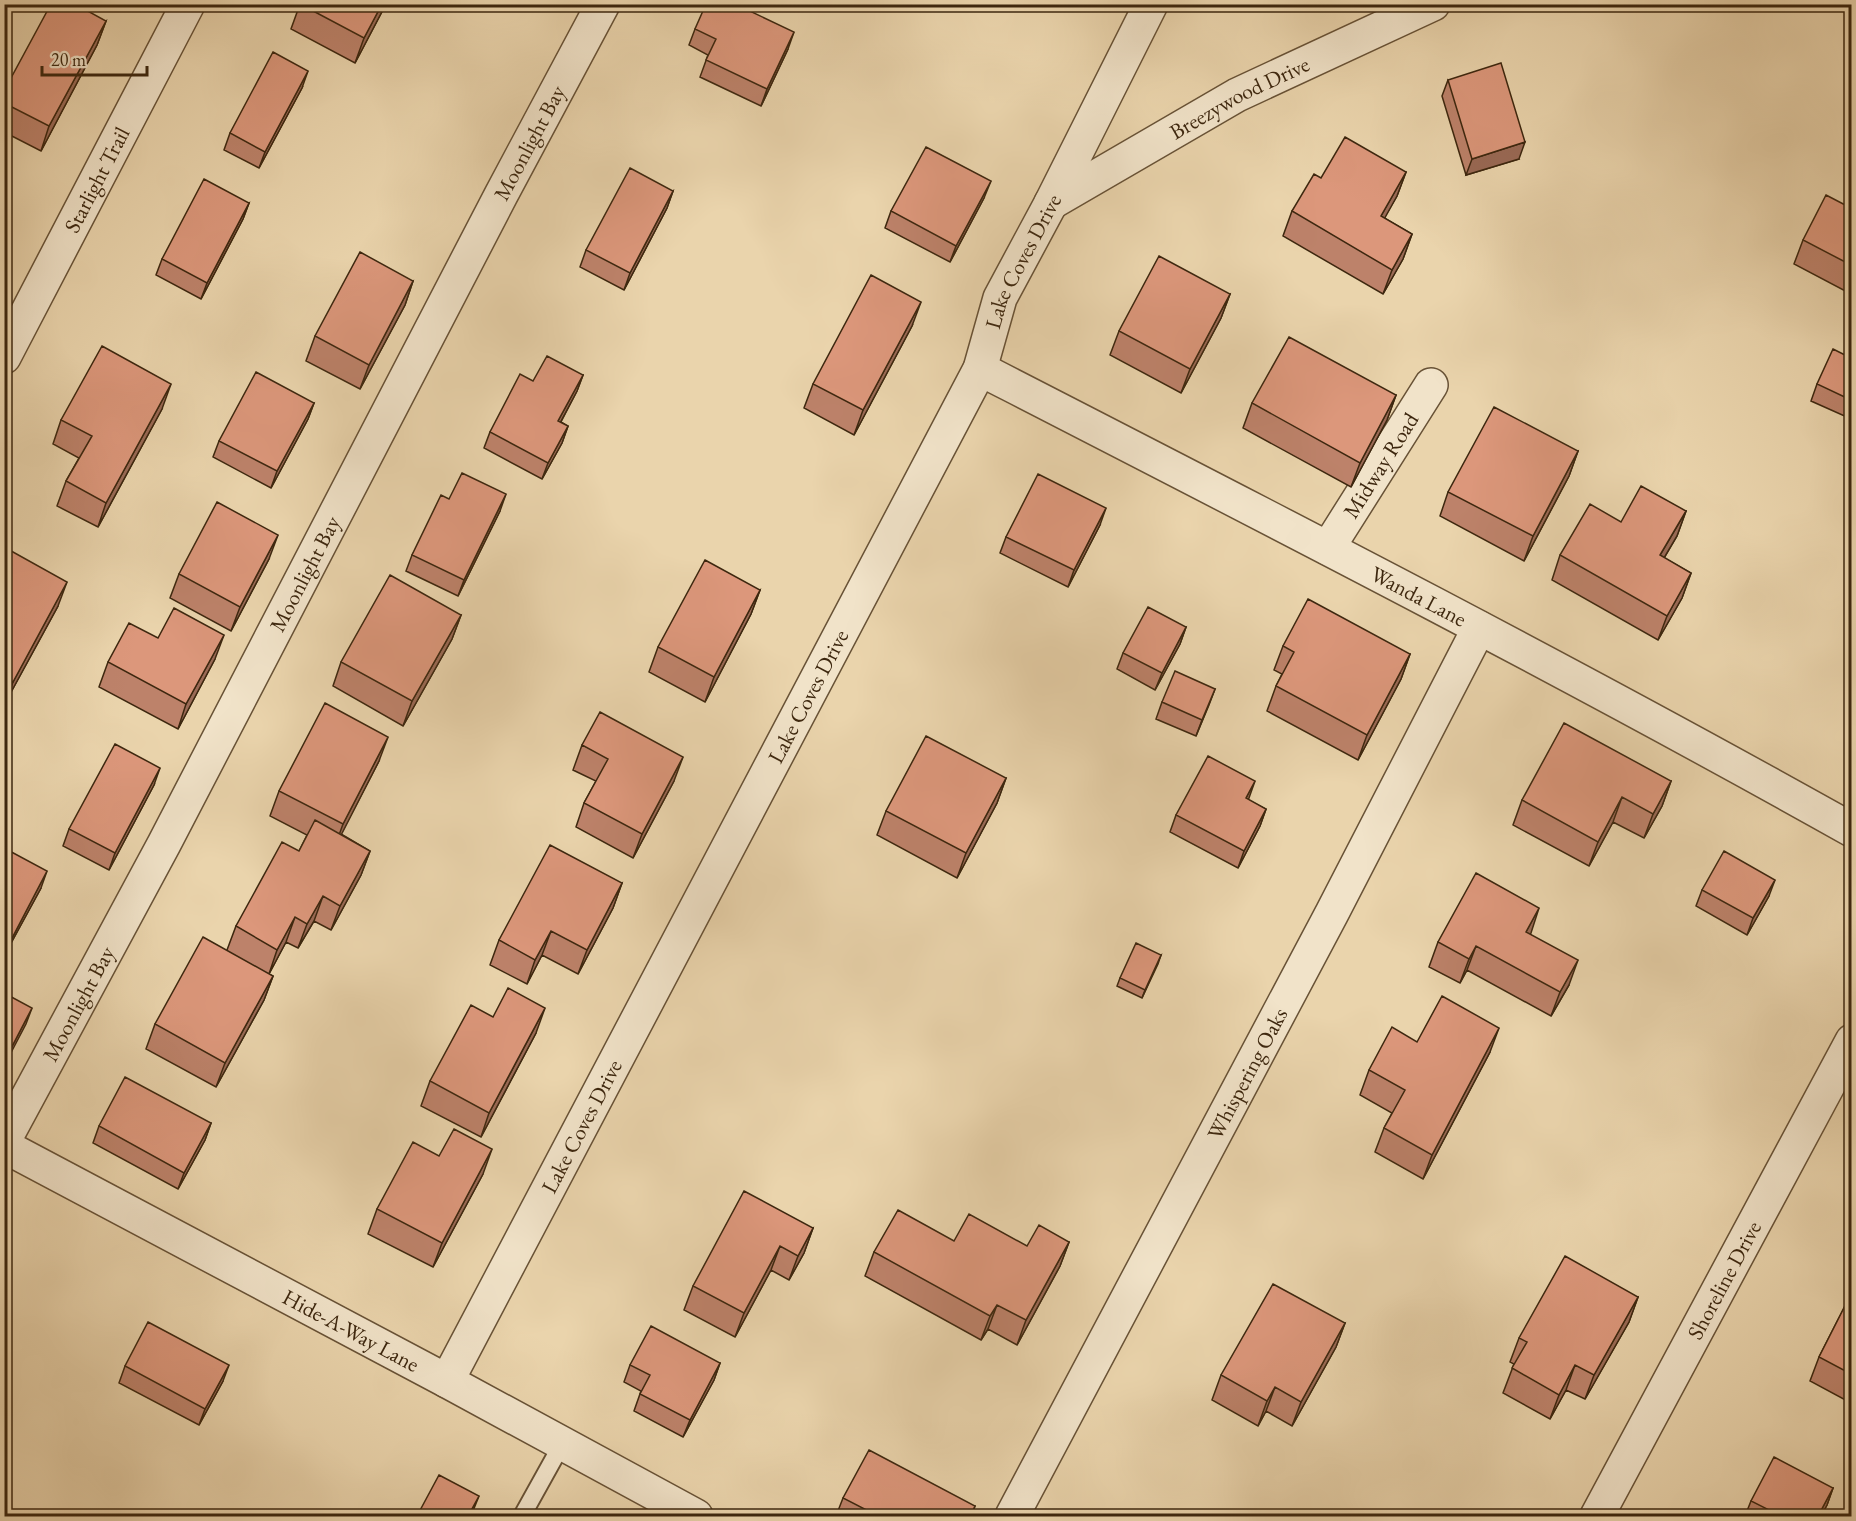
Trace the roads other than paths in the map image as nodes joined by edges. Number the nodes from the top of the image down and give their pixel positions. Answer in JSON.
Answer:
{"nodes":[{"id":1,"x":188,"y":4,"type":"edge"},
{"id":2,"x":603,"y":4,"type":"edge"},
{"id":3,"x":1151,"y":4,"type":"edge"},
{"id":4,"x":1433,"y":4,"type":"edge"},
{"id":5,"x":1051,"y":203,"type":"junction"},
{"id":6,"x":4,"y":357,"type":"edge"},
{"id":7,"x":980,"y":369,"type":"junction"},
{"id":8,"x":1431,"y":385,"type":"dead end"},
{"id":9,"x":1328,"y":548,"type":"junction"},
{"id":10,"x":1479,"y":628,"type":"junction"},
{"id":11,"x":1851,"y":830,"type":"edge"},
{"id":12,"x":1851,"y":1041,"type":"edge"},
{"id":13,"x":4,"y":1141,"type":"edge"},
{"id":14,"x":4,"y":1146,"type":"edge"},
{"id":15,"x":447,"y":1381,"type":"junction"},
{"id":16,"x":562,"y":1444,"type":"junction"},
{"id":17,"x":522,"y":1516,"type":"edge"},
{"id":18,"x":696,"y":1516,"type":"edge"},
{"id":19,"x":1012,"y":1516,"type":"edge"},
{"id":20,"x":1597,"y":1516,"type":"edge"}],
"edges":[{"from":1,"to":6,"type":"street","name":"Starlight Trail"},
{"from":2,"to":13,"type":"street","name":"Moonlight Bay"},
{"from":3,"to":5,"type":"street","name":"Lake Coves Drive"},
{"from":4,"to":5,"type":"street","name":"Breezywood Drive"},
{"from":5,"to":7,"type":"street","name":"Lake Coves Drive"},
{"from":7,"to":9,"type":"street","name":"Wanda Lane"},
{"from":7,"to":15,"type":"street","name":"Lake Coves Drive"},
{"from":8,"to":9,"type":"street","name":"Midway Road"},
{"from":9,"to":10,"type":"street","name":"Wanda Lane"},
{"from":10,"to":11,"type":"street","name":"Wanda Lane"},
{"from":10,"to":19,"type":"street","name":"Whispering Oaks"},
{"from":12,"to":20,"type":"street","name":"Shoreline Drive"},
{"from":14,"to":15,"type":"street","name":"Hide-A-Way Lane"},
{"from":15,"to":16,"type":"street","name":"Hide-A-Way Lane"},
{"from":16,"to":17,"type":"lane"},
{"from":16,"to":18,"type":"street","name":"Hide-A-Way Lane"}]}
